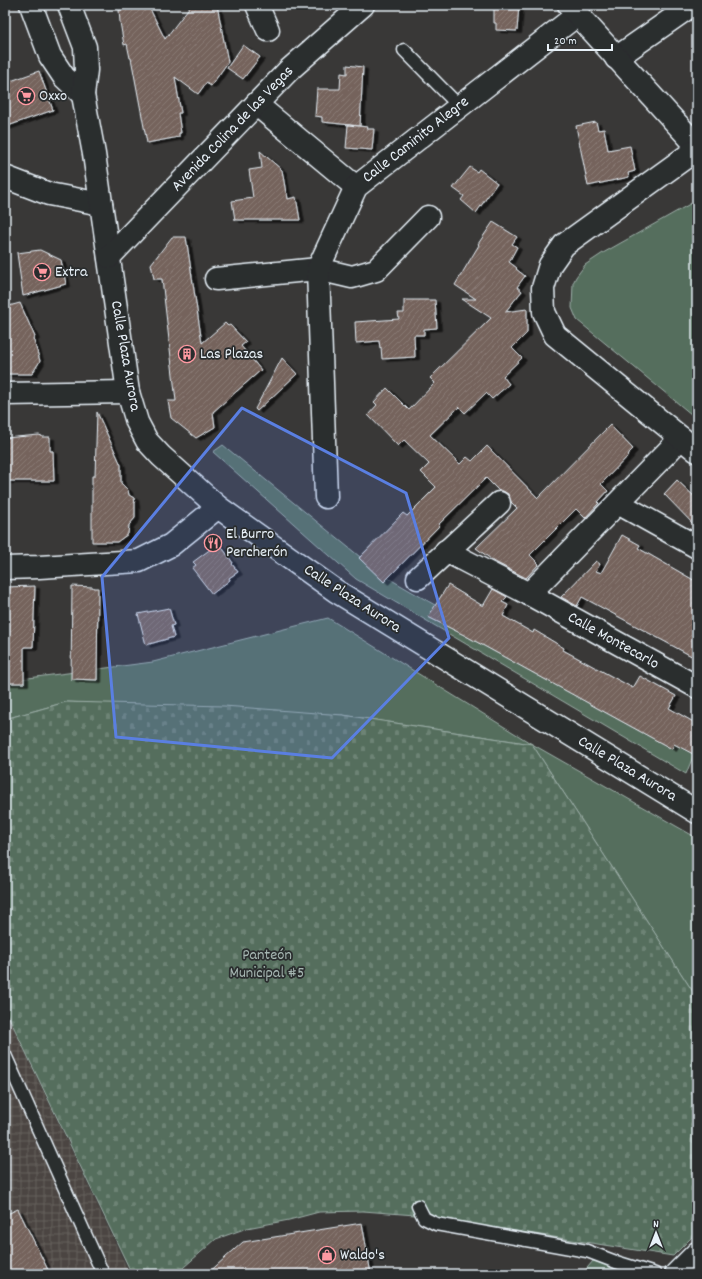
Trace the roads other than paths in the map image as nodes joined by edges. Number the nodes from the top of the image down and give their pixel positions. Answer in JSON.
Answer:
{"nodes":[{"id":1,"x":31,"y":5,"type":"edge"},
{"id":2,"x":69,"y":5,"type":"edge"},
{"id":3,"x":257,"y":5,"type":"edge"},
{"id":4,"x":363,"y":5,"type":"edge"},
{"id":5,"x":692,"y":5,"type":"edge"},
{"id":6,"x":573,"y":10,"type":"edge"},
{"id":7,"x":268,"y":30,"type":"dead end"},
{"id":8,"x":404,"y":50,"type":"dead end"},
{"id":9,"x":616,"y":58,"type":"junction"},
{"id":10,"x":83,"y":95,"type":"junction"},
{"id":11,"x":256,"y":104,"type":"junction"},
{"id":12,"x":459,"y":106,"type":"junction"},
{"id":13,"x":697,"y":147,"type":"edge"},
{"id":14,"x":5,"y":177,"type":"edge"},
{"id":15,"x":356,"y":187,"type":"junction"},
{"id":16,"x":102,"y":204,"type":"junction"},
{"id":17,"x":428,"y":218,"type":"dead end"},
{"id":18,"x":109,"y":257,"type":"junction"},
{"id":19,"x":318,"y":269,"type":"junction"},
{"id":20,"x":216,"y":279,"type":"dead end"},
{"id":21,"x":128,"y":392,"type":"junction"},
{"id":22,"x":5,"y":394,"type":"edge"},
{"id":23,"x":689,"y":445,"type":"edge"},
{"id":24,"x":326,"y":497,"type":"dead end"},
{"id":25,"x":499,"y":503,"type":"dead end"},
{"id":26,"x":618,"y":503,"type":"junction"},
{"id":27,"x":218,"y":507,"type":"junction"},
{"id":28,"x":697,"y":547,"type":"edge"},
{"id":29,"x":446,"y":551,"type":"junction"},
{"id":30,"x":5,"y":568,"type":"edge"},
{"id":31,"x":418,"y":578,"type":"dead end"},
{"id":32,"x":529,"y":594,"type":"junction"},
{"id":33,"x":697,"y":687,"type":"edge"},
{"id":34,"x":694,"y":805,"type":"edge"},
{"id":35,"x":5,"y":1055,"type":"edge"},
{"id":36,"x":418,"y":1206,"type":"dead end"},
{"id":37,"x":697,"y":1253,"type":"edge"},
{"id":38,"x":104,"y":1274,"type":"edge"},
{"id":39,"x":654,"y":1274,"type":"edge"},
{"id":40,"x":676,"y":1274,"type":"edge"}],
"edges":[{"from":1,"to":10,"type":"street"},
{"from":2,"to":10,"type":"street"},
{"from":3,"to":7,"type":"street"},
{"from":4,"to":11,"type":"street","name":"Avenida Colina de las Vegas"},
{"from":5,"to":9,"type":"street"},
{"from":6,"to":9,"type":"street"},
{"from":6,"to":12,"type":"street","name":"Calle Caminito Alegre"},
{"from":8,"to":12,"type":"lane"},
{"from":9,"to":13,"type":"street"},
{"from":10,"to":16,"type":"street","name":"Calle Plaza Aurora"},
{"from":11,"to":15,"type":"street"},
{"from":11,"to":18,"type":"street","name":"Avenida Colina de las Vegas"},
{"from":12,"to":15,"type":"street","name":"Calle Caminito Alegre"},
{"from":13,"to":23,"type":"street"},
{"from":14,"to":16,"type":"street"},
{"from":15,"to":19,"type":"street","name":"Calle Caminito Alegre"},
{"from":16,"to":18,"type":"street","name":"Calle Plaza Aurora"},
{"from":17,"to":19,"type":"street"},
{"from":18,"to":21,"type":"street","name":"Calle Plaza Aurora"},
{"from":19,"to":20,"type":"street"},
{"from":19,"to":24,"type":"street","name":"Calle Caminito Alegre"},
{"from":21,"to":22,"type":"street"},
{"from":21,"to":27,"type":"street","name":"Calle Plaza Aurora"},
{"from":23,"to":26,"type":"street"},
{"from":25,"to":29,"type":"street"},
{"from":26,"to":28,"type":"street"},
{"from":26,"to":32,"type":"street"},
{"from":27,"to":30,"type":"street"},
{"from":27,"to":34,"type":"street","name":"Calle Plaza Aurora"},
{"from":29,"to":31,"type":"street"},
{"from":29,"to":32,"type":"street","name":"Calle Montecarlo"},
{"from":32,"to":33,"type":"street","name":"Calle Montecarlo"},
{"from":35,"to":38,"type":"lane"},
{"from":36,"to":39,"type":"lane"},
{"from":37,"to":40,"type":"street"}]}
